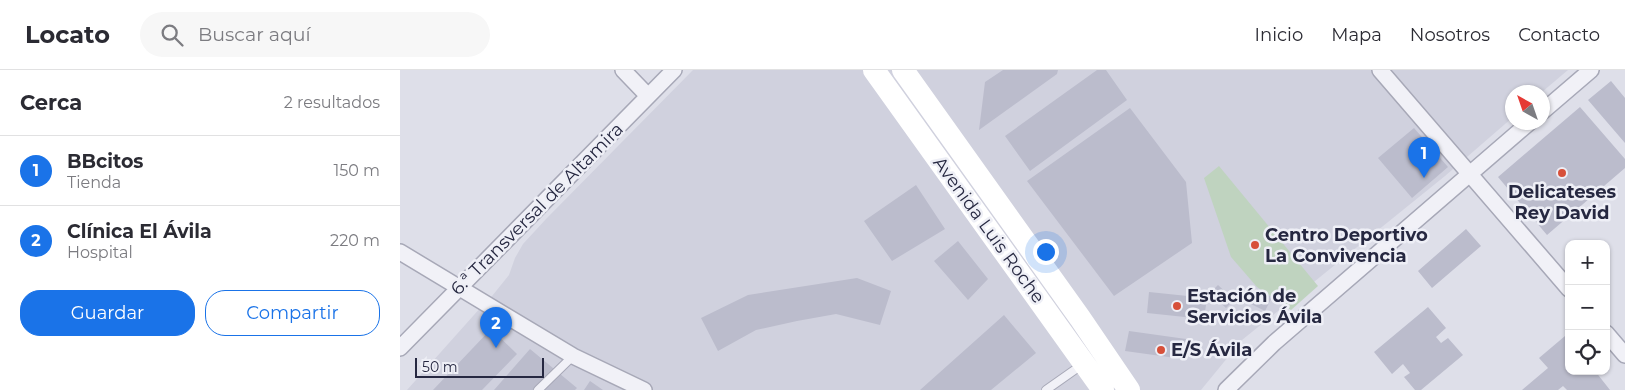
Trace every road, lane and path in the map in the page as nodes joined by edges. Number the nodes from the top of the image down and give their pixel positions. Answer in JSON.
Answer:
{"nodes":[{"id":1,"x":622,"y":70,"type":"edge"},
{"id":2,"x":674,"y":70,"type":"edge"},
{"id":3,"x":874,"y":70,"type":"edge"},
{"id":4,"x":903,"y":70,"type":"edge"},
{"id":5,"x":1380,"y":70,"type":"edge"},
{"id":6,"x":1591,"y":70,"type":"edge"},
{"id":7,"x":648,"y":96,"type":"junction"},
{"id":8,"x":1550,"y":105,"type":"edge"},
{"id":9,"x":1521,"y":130,"type":"edge"},
{"id":10,"x":1471,"y":174,"type":"junction"},
{"id":11,"x":400,"y":252,"type":"edge"},
{"id":12,"x":1566,"y":285,"type":"edge"},
{"id":13,"x":459,"y":288,"type":"junction"},
{"id":14,"x":1610,"y":338,"type":"edge"},
{"id":15,"x":400,"y":348,"type":"edge"},
{"id":16,"x":1625,"y":355,"type":"edge"},
{"id":17,"x":573,"y":356,"type":"junction"},
{"id":18,"x":1085,"y":363,"type":"junction"},
{"id":19,"x":538,"y":390,"type":"edge"},
{"id":20,"x":644,"y":390,"type":"edge"},
{"id":21,"x":1046,"y":390,"type":"edge"},
{"id":22,"x":1103,"y":390,"type":"edge"},
{"id":23,"x":1129,"y":390,"type":"edge"},
{"id":24,"x":1226,"y":390,"type":"edge"}],
"edges":[{"from":1,"to":7,"type":"street"},
{"from":2,"to":7,"type":"street","name":"6.ª Transversal de Altamira"},
{"from":3,"to":18,"type":"main road","name":"Avenida Luis Roche"},
{"from":4,"to":23,"type":"main road","name":"Avenida Luis Roche"},
{"from":5,"to":10,"type":"street"},
{"from":6,"to":8,"type":"street"},
{"from":7,"to":13,"type":"street","name":"6.ª Transversal de Altamira"},
{"from":9,"to":10,"type":"street"},
{"from":10,"to":12,"type":"street"},
{"from":10,"to":24,"type":"street"},
{"from":11,"to":13,"type":"street"},
{"from":13,"to":15,"type":"street","name":"6.ª Transversal de Altamira"},
{"from":13,"to":17,"type":"street"},
{"from":14,"to":16,"type":"street"},
{"from":17,"to":19,"type":"lane"},
{"from":17,"to":20,"type":"street"},
{"from":18,"to":21,"type":"lane"},
{"from":18,"to":22,"type":"main road","name":"Avenida Luis Roche"}]}
